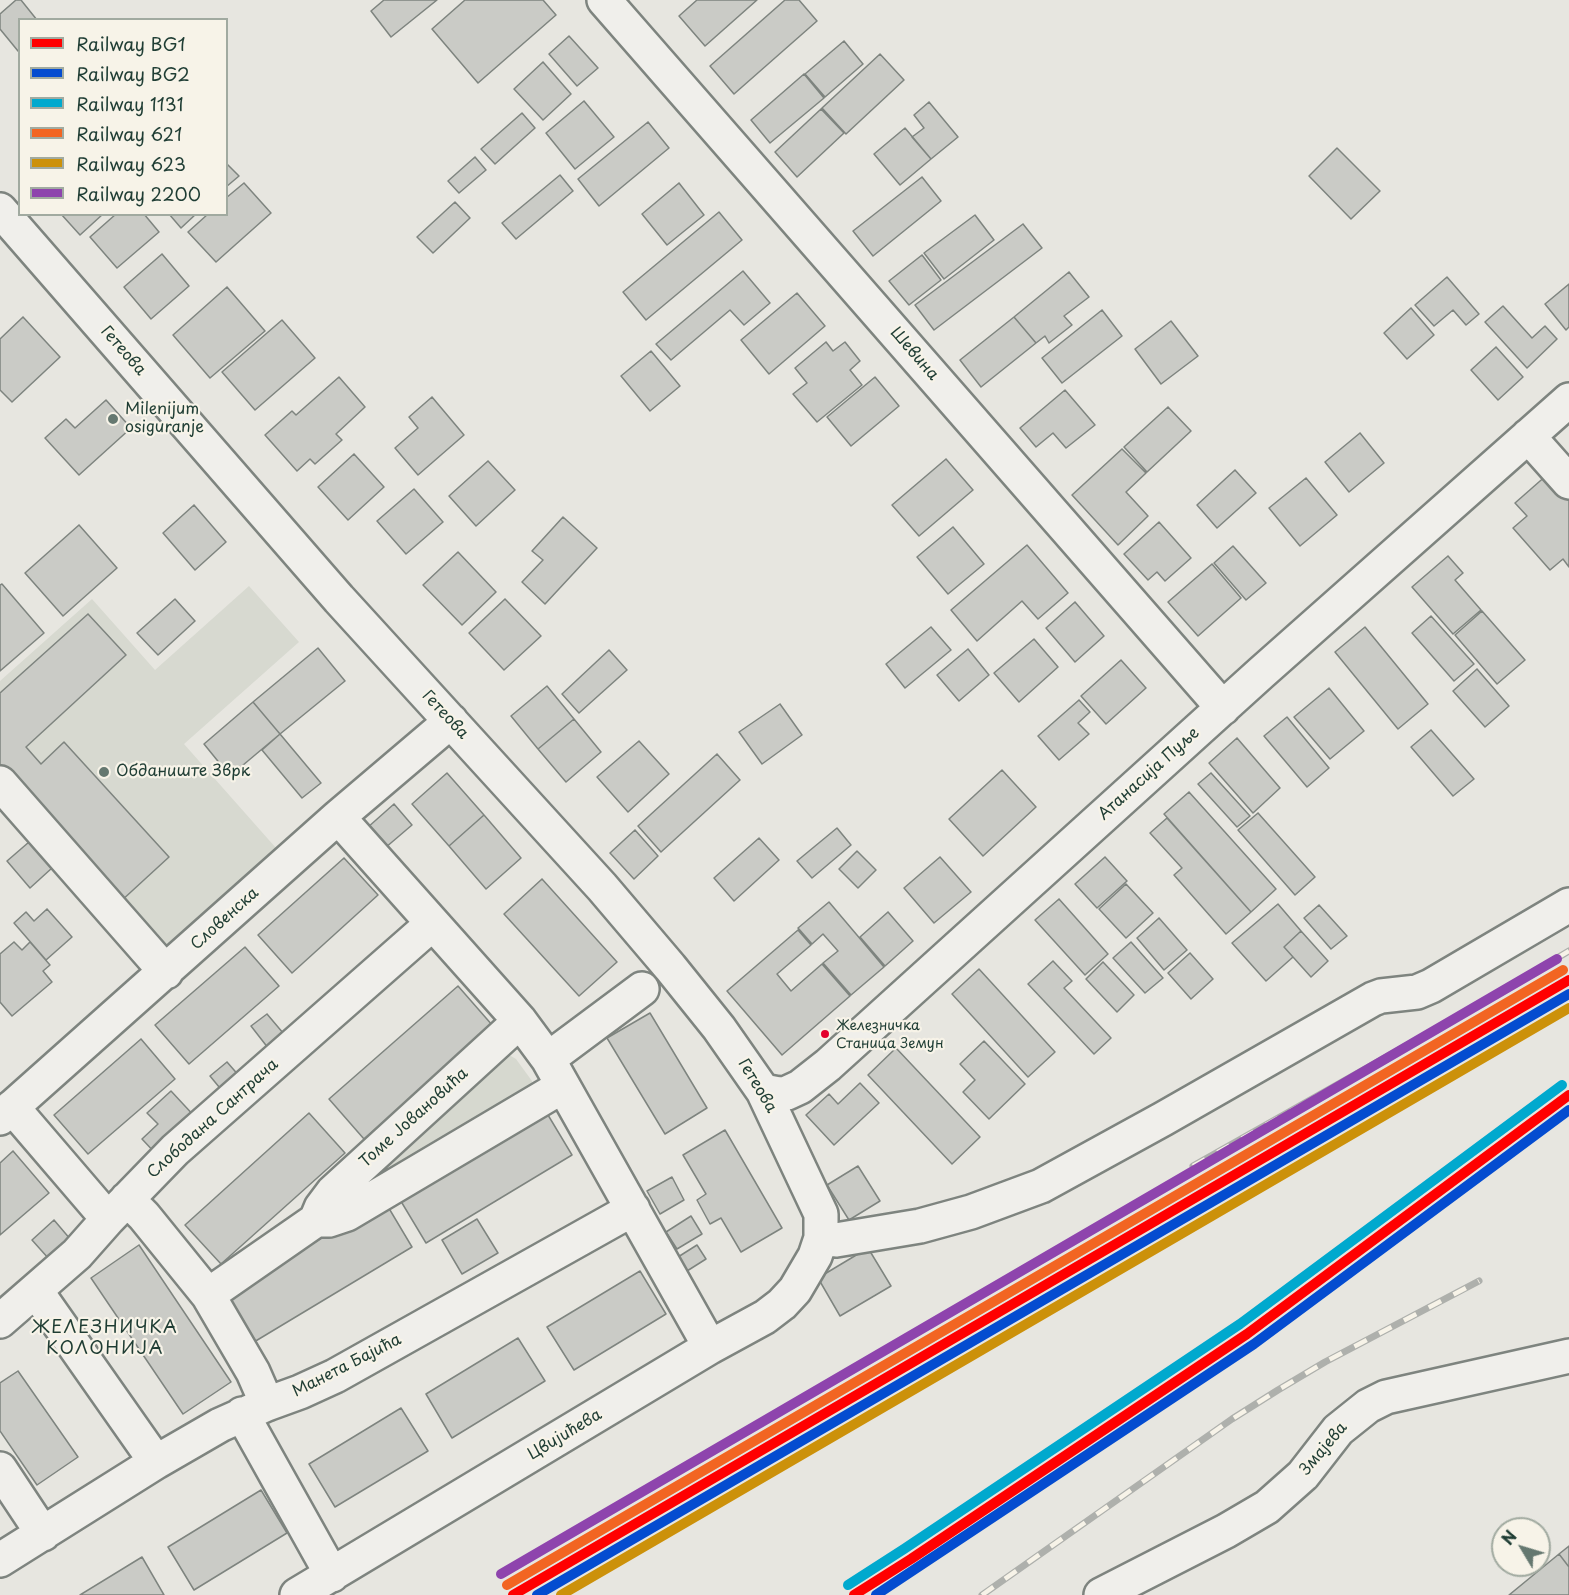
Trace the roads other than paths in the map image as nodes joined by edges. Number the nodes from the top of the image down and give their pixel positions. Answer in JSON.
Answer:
{"nodes":[{"id":1,"x":604,"y":0,"type":"edge"},
{"id":2,"x":0,"y":210,"type":"edge"},
{"id":3,"x":1569,"y":400,"type":"edge"},
{"id":4,"x":1528,"y":436,"type":"junction"},
{"id":5,"x":1569,"y":482,"type":"edge"},
{"id":6,"x":1223,"y":708,"type":"junction"},
{"id":7,"x":451,"y":721,"type":"junction"},
{"id":8,"x":0,"y":783,"type":"edge"},
{"id":9,"x":338,"y":817,"type":"junction"},
{"id":10,"x":1569,"y":905,"type":"edge"},
{"id":11,"x":432,"y":924,"type":"junction"},
{"id":12,"x":166,"y":972,"type":"junction"},
{"id":13,"x":642,"y":989,"type":"dead end"},
{"id":14,"x":520,"y":1021,"type":"junction"},
{"id":15,"x":555,"y":1073,"type":"junction"},
{"id":16,"x":763,"y":1091,"type":"junction"},
{"id":17,"x":6,"y":1113,"type":"edge"},
{"id":18,"x":117,"y":1209,"type":"junction"},
{"id":19,"x":633,"y":1209,"type":"junction"},
{"id":20,"x":316,"y":1220,"type":"junction"},
{"id":21,"x":818,"y":1247,"type":"junction"},
{"id":22,"x":36,"y":1291,"type":"junction"},
{"id":23,"x":208,"y":1295,"type":"junction"},
{"id":24,"x":0,"y":1321,"type":"edge"},
{"id":25,"x":710,"y":1347,"type":"junction"},
{"id":26,"x":1569,"y":1356,"type":"edge"},
{"id":27,"x":255,"y":1409,"type":"junction"},
{"id":28,"x":156,"y":1462,"type":"junction"},
{"id":29,"x":0,"y":1469,"type":"edge"},
{"id":30,"x":43,"y":1534,"type":"junction"},
{"id":31,"x":0,"y":1560,"type":"edge"},
{"id":32,"x":332,"y":1575,"type":"junction"},
{"id":33,"x":297,"y":1595,"type":"edge"},
{"id":34,"x":1101,"y":1595,"type":"edge"}],
"edges":[{"from":1,"to":6,"type":"street","name":"Шевина"},
{"from":2,"to":7,"type":"street","name":"Гетеова"},
{"from":3,"to":4,"type":"street","name":"Атанасија Пуље"},
{"from":4,"to":5,"type":"street"},
{"from":4,"to":6,"type":"street","name":"Атанасија Пуље"},
{"from":6,"to":16,"type":"street","name":"Атанасија Пуље"},
{"from":7,"to":9,"type":"street","name":"Словенска"},
{"from":7,"to":16,"type":"street","name":"Гетеова"},
{"from":8,"to":12,"type":"street"},
{"from":9,"to":11,"type":"street"},
{"from":9,"to":12,"type":"street","name":"Словенска"},
{"from":10,"to":21,"type":"street"},
{"from":11,"to":14,"type":"street"},
{"from":11,"to":18,"type":"street","name":"Слободана Сантрача"},
{"from":12,"to":17,"type":"street","name":"Словенска"},
{"from":13,"to":15,"type":"street","name":"Томе Јовановића"},
{"from":14,"to":15,"type":"street"},
{"from":14,"to":20,"type":"street","name":"Томе Јовановића"},
{"from":15,"to":19,"type":"street"},
{"from":15,"to":20,"type":"street","name":"Томе Јовановића"},
{"from":16,"to":21,"type":"street","name":"Гетеова"},
{"from":17,"to":18,"type":"street"},
{"from":18,"to":22,"type":"street","name":"Слободана Сантрача"},
{"from":18,"to":23,"type":"street"},
{"from":19,"to":25,"type":"street"},
{"from":19,"to":27,"type":"street","name":"Манета Бајића"},
{"from":20,"to":23,"type":"street","name":"Томе Јовановића"},
{"from":21,"to":25,"type":"street","name":"Цвијићева"},
{"from":22,"to":24,"type":"street","name":"Слободана Сантрача"},
{"from":22,"to":28,"type":"street"},
{"from":23,"to":27,"type":"street"},
{"from":25,"to":32,"type":"street","name":"Цвијићева"},
{"from":26,"to":34,"type":"street","name":"Змајева"},
{"from":27,"to":28,"type":"street","name":"Манета Бајића"},
{"from":27,"to":32,"type":"street"},
{"from":28,"to":30,"type":"street","name":"Манета Бајића"},
{"from":29,"to":30,"type":"street"},
{"from":30,"to":31,"type":"street","name":"Манета Бајића"},
{"from":32,"to":33,"type":"street","name":"Цвијићева"}]}
